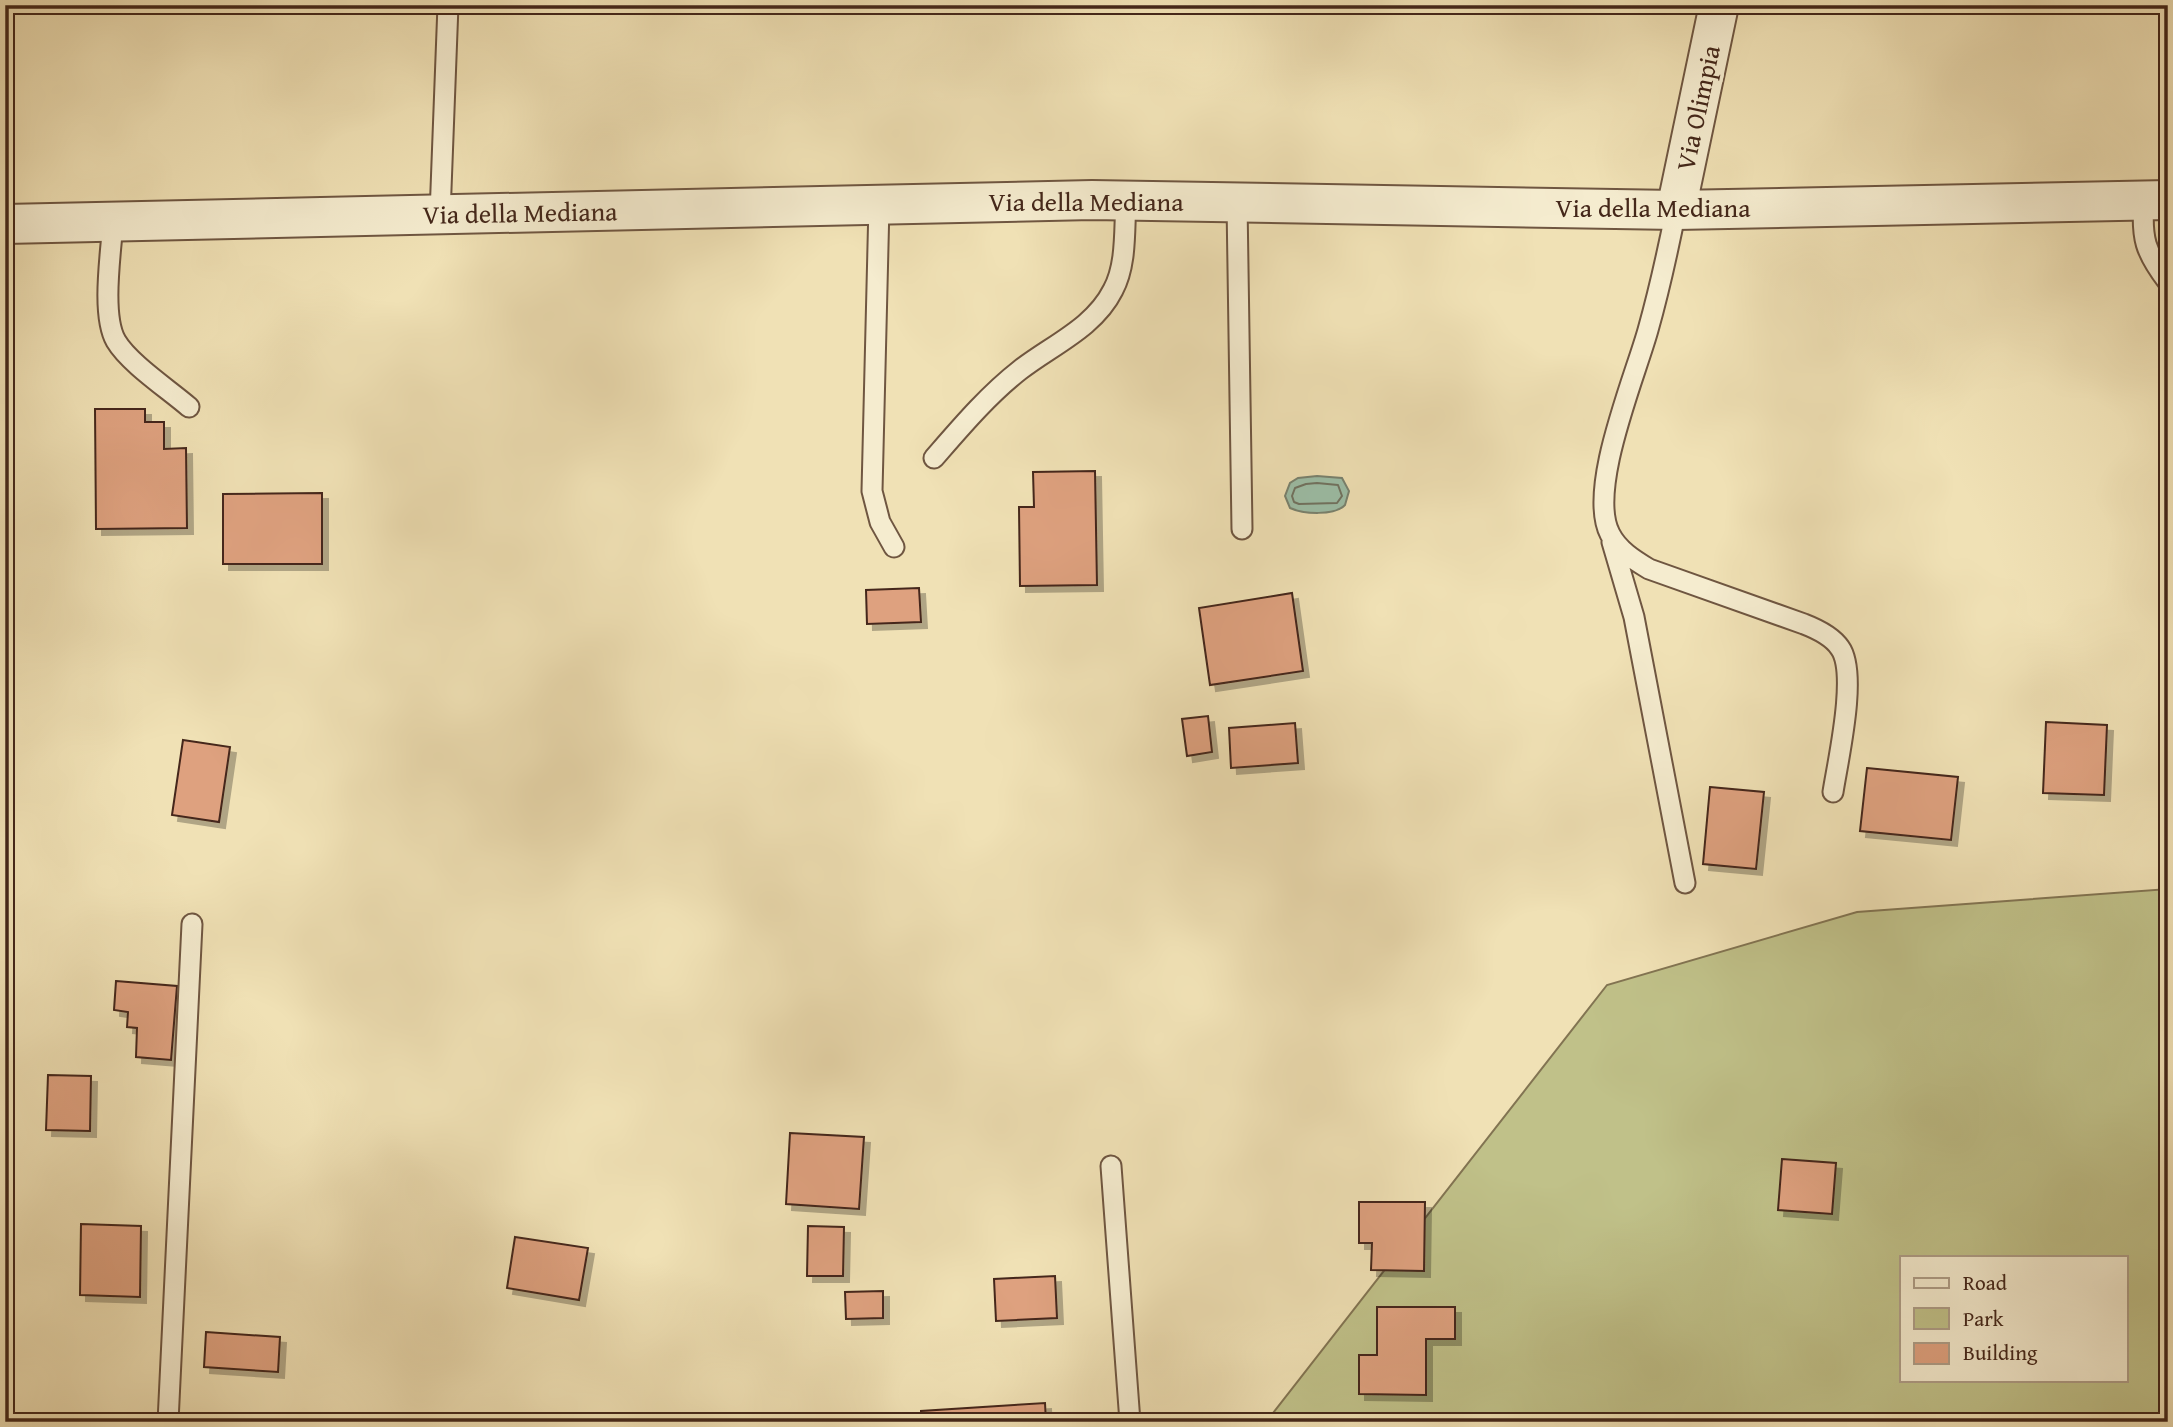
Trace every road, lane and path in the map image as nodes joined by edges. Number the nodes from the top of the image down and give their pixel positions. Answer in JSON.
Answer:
{"nodes":[{"id":1,"x":448,"y":5,"type":"edge"},
{"id":2,"x":1719,"y":5,"type":"edge"},
{"id":3,"x":1126,"y":201,"type":"junction"},
{"id":4,"x":2156,"y":201,"type":"edge"},
{"id":5,"x":1237,"y":203,"type":"junction"},
{"id":6,"x":879,"y":205,"type":"junction"},
{"id":7,"x":1676,"y":210,"type":"junction"},
{"id":8,"x":440,"y":215,"type":"junction"},
{"id":9,"x":113,"y":222,"type":"junction"},
{"id":10,"x":5,"y":224,"type":"edge"},
{"id":11,"x":2168,"y":282,"type":"edge"},
{"id":12,"x":188,"y":407,"type":"dead end"},
{"id":13,"x":934,"y":458,"type":"dead end"},
{"id":14,"x":1242,"y":528,"type":"dead end"},
{"id":15,"x":1609,"y":532,"type":"junction"},
{"id":16,"x":894,"y":547,"type":"dead end"},
{"id":17,"x":1833,"y":792,"type":"dead end"},
{"id":18,"x":1685,"y":883,"type":"dead end"},
{"id":19,"x":192,"y":924,"type":"dead end"},
{"id":20,"x":1111,"y":1166,"type":"dead end"},
{"id":21,"x":168,"y":1422,"type":"edge"},
{"id":22,"x":1130,"y":1422,"type":"edge"}],
"edges":[{"from":1,"to":8,"type":"lane"},
{"from":2,"to":7,"type":"street","name":"Via Olimpia"},
{"from":3,"to":5,"type":"street","name":"Via della Mediana"},
{"from":3,"to":6,"type":"street","name":"Via della Mediana"},
{"from":3,"to":13,"type":"lane"},
{"from":4,"to":7,"type":"street","name":"Via della Mediana"},
{"from":4,"to":11,"type":"lane"},
{"from":5,"to":7,"type":"street","name":"Via della Mediana"},
{"from":5,"to":14,"type":"lane"},
{"from":6,"to":8,"type":"street","name":"Via della Mediana"},
{"from":6,"to":16,"type":"lane"},
{"from":7,"to":15,"type":"lane"},
{"from":8,"to":9,"type":"street","name":"Via della Mediana"},
{"from":9,"to":10,"type":"street","name":"Via della Mediana"},
{"from":9,"to":12,"type":"lane"},
{"from":15,"to":17,"type":"lane"},
{"from":15,"to":18,"type":"lane"},
{"from":19,"to":21,"type":"lane"},
{"from":20,"to":22,"type":"lane"}]}
